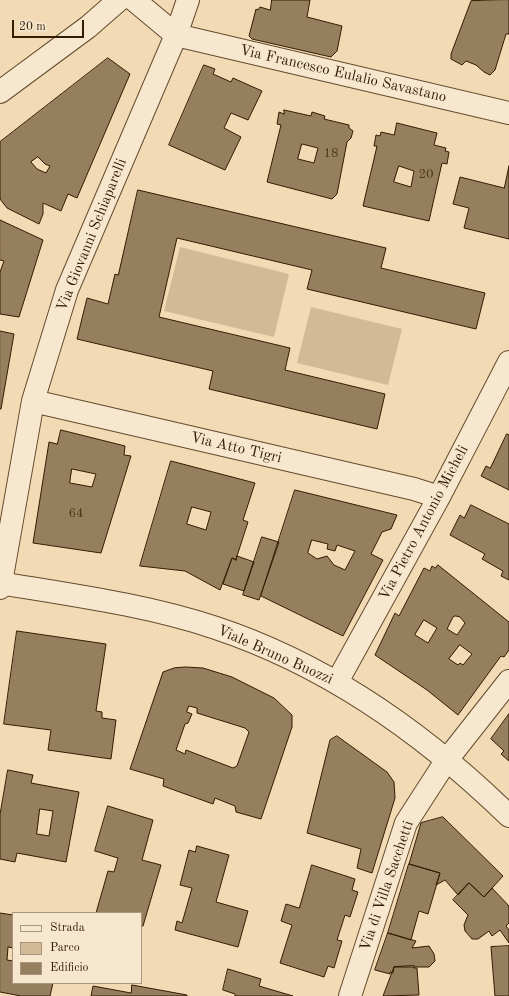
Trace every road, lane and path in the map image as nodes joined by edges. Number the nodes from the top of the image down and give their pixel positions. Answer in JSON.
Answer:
{"nodes":[{"id":1,"x":119,"y":0,"type":"edge"},
{"id":2,"x":134,"y":0,"type":"edge"},
{"id":3,"x":188,"y":0,"type":"edge"},
{"id":4,"x":176,"y":35,"type":"junction"},
{"id":5,"x":0,"y":92,"type":"edge"},
{"id":6,"x":509,"y":113,"type":"edge"},
{"id":7,"x":509,"y":362,"type":"edge"},
{"id":8,"x":33,"y":401,"type":"junction"},
{"id":9,"x":439,"y":497,"type":"junction"},
{"id":10,"x":0,"y":585,"type":"edge"},
{"id":11,"x":509,"y":681,"type":"edge"},
{"id":12,"x":337,"y":682,"type":"junction"},
{"id":13,"x":446,"y":761,"type":"junction"},
{"id":14,"x":509,"y":816,"type":"edge"},
{"id":15,"x":350,"y":996,"type":"edge"}],
"edges":[{"from":1,"to":5,"type":"street"},
{"from":2,"to":4,"type":"street"},
{"from":3,"to":4,"type":"street","name":"Via Giovanni Schiaparelli"},
{"from":4,"to":6,"type":"street","name":"Via Francesco Eulalio Savastano"},
{"from":4,"to":8,"type":"street","name":"Via Giovanni Schiaparelli"},
{"from":7,"to":9,"type":"street","name":"Via Pietro Antonio Micheli"},
{"from":8,"to":9,"type":"street","name":"Via Atto Tigri"},
{"from":8,"to":10,"type":"street","name":"Via Giovanni Schiaparelli"},
{"from":9,"to":12,"type":"street","name":"Via Pietro Antonio Micheli"},
{"from":10,"to":12,"type":"street","name":"Viale Bruno Buozzi"},
{"from":11,"to":13,"type":"street","name":"Via di Villa Sacchetti"},
{"from":12,"to":13,"type":"street","name":"Viale Bruno Buozzi"},
{"from":13,"to":14,"type":"street","name":"Viale Bruno Buozzi"},
{"from":13,"to":15,"type":"street","name":"Via di Villa Sacchetti"}]}
